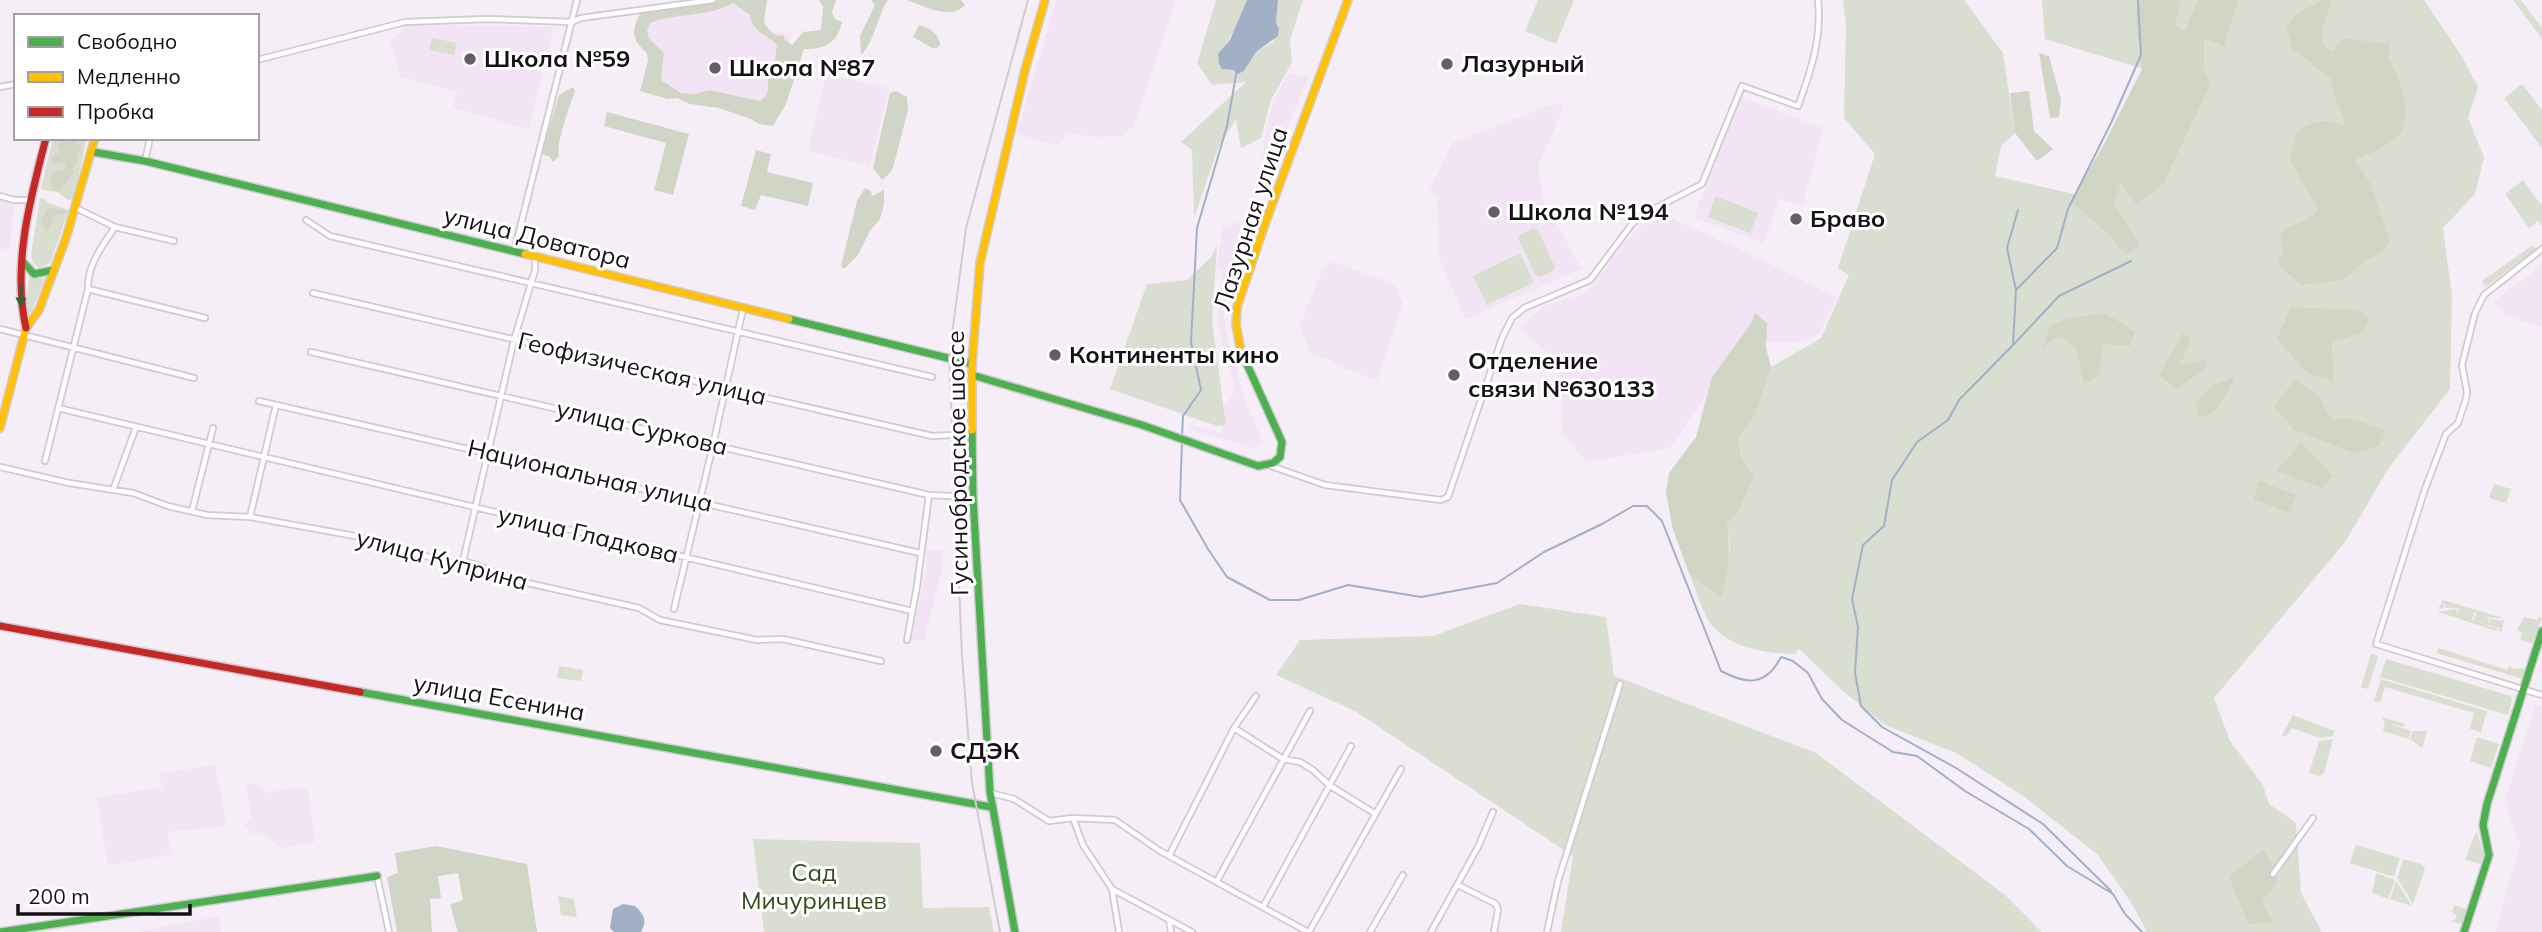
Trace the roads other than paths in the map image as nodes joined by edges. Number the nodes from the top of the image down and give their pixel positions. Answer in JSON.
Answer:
{"nodes":[{"id":1,"x":577,"y":0,"type":"edge"},
{"id":2,"x":713,"y":0,"type":"edge"},
{"id":3,"x":1045,"y":0,"type":"edge"},
{"id":4,"x":1348,"y":0,"type":"edge"},
{"id":5,"x":1818,"y":0,"type":"edge"},
{"id":6,"x":572,"y":22,"type":"junction"},
{"id":7,"x":259,"y":59,"type":"edge"},
{"id":8,"x":46,"y":140,"type":"edge"},
{"id":9,"x":94,"y":140,"type":"edge"},
{"id":10,"x":150,"y":140,"type":"edge"},
{"id":11,"x":93,"y":152,"type":"junction"},
{"id":12,"x":145,"y":161,"type":"junction"},
{"id":13,"x":0,"y":196,"type":"edge"},
{"id":14,"x":31,"y":200,"type":"junction"},
{"id":15,"x":76,"y":208,"type":"junction"},
{"id":16,"x":306,"y":219,"type":"dead end"},
{"id":17,"x":115,"y":227,"type":"junction"},
{"id":18,"x":174,"y":241,"type":"dead end"},
{"id":19,"x":2542,"y":249,"type":"edge"},
{"id":20,"x":514,"y":253,"type":"junction"},
{"id":21,"x":535,"y":258,"type":"junction"},
{"id":22,"x":23,"y":262,"type":"junction"},
{"id":23,"x":54,"y":270,"type":"junction"},
{"id":24,"x":532,"y":282,"type":"junction"},
{"id":25,"x":88,"y":289,"type":"junction"},
{"id":26,"x":313,"y":293,"type":"dead end"},
{"id":27,"x":743,"y":309,"type":"junction"},
{"id":28,"x":205,"y":318,"type":"dead end"},
{"id":29,"x":0,"y":329,"type":"edge"},
{"id":30,"x":737,"y":330,"type":"junction"},
{"id":31,"x":25,"y":331,"type":"junction"},
{"id":32,"x":514,"y":340,"type":"junction"},
{"id":33,"x":73,"y":348,"type":"junction"},
{"id":34,"x":311,"y":352,"type":"dead end"},
{"id":35,"x":972,"y":364,"type":"junction"},
{"id":36,"x":972,"y":375,"type":"junction"},
{"id":37,"x":932,"y":377,"type":"dead end"},
{"id":38,"x":194,"y":378,"type":"dead end"},
{"id":39,"x":726,"y":388,"type":"junction"},
{"id":40,"x":500,"y":396,"type":"junction"},
{"id":41,"x":259,"y":401,"type":"dead end"},
{"id":42,"x":276,"y":405,"type":"junction"},
{"id":43,"x":58,"y":408,"type":"junction"},
{"id":44,"x":136,"y":427,"type":"junction"},
{"id":45,"x":0,"y":428,"type":"edge"},
{"id":46,"x":213,"y":428,"type":"dead end"},
{"id":47,"x":972,"y":434,"type":"junction"},
{"id":48,"x":209,"y":444,"type":"junction"},
{"id":49,"x":713,"y":444,"type":"junction"},
{"id":50,"x":488,"y":452,"type":"junction"},
{"id":51,"x":264,"y":457,"type":"junction"},
{"id":52,"x":45,"y":461,"type":"dead end"},
{"id":53,"x":1271,"y":466,"type":"junction"},
{"id":54,"x":0,"y":467,"type":"edge"},
{"id":55,"x":113,"y":490,"type":"junction"},
{"id":56,"x":929,"y":495,"type":"junction"},
{"id":57,"x":974,"y":497,"type":"junction"},
{"id":58,"x":700,"y":501,"type":"junction"},
{"id":59,"x":475,"y":508,"type":"junction"},
{"id":60,"x":192,"y":511,"type":"junction"},
{"id":61,"x":250,"y":517,"type":"junction"},
{"id":62,"x":920,"y":553,"type":"junction"},
{"id":63,"x":686,"y":559,"type":"junction"},
{"id":64,"x":463,"y":561,"type":"junction"},
{"id":65,"x":674,"y":609,"type":"dead end"},
{"id":66,"x":912,"y":611,"type":"junction"},
{"id":67,"x":0,"y":626,"type":"edge"},
{"id":68,"x":2542,"y":631,"type":"edge"},
{"id":69,"x":907,"y":640,"type":"dead end"},
{"id":70,"x":881,"y":661,"type":"dead end"},
{"id":71,"x":1620,"y":684,"type":"dead end"},
{"id":72,"x":2524,"y":689,"type":"junction"},
{"id":73,"x":2542,"y":695,"type":"edge"},
{"id":74,"x":1256,"y":696,"type":"dead end"},
{"id":75,"x":1310,"y":711,"type":"dead end"},
{"id":76,"x":1234,"y":728,"type":"junction"},
{"id":77,"x":1351,"y":746,"type":"dead end"},
{"id":78,"x":1283,"y":759,"type":"junction"},
{"id":79,"x":1401,"y":768,"type":"dead end"},
{"id":80,"x":1329,"y":785,"type":"junction"},
{"id":81,"x":990,"y":792,"type":"junction"},
{"id":82,"x":991,"y":807,"type":"junction"},
{"id":83,"x":1493,"y":812,"type":"dead end"},
{"id":84,"x":1374,"y":813,"type":"junction"},
{"id":85,"x":1073,"y":818,"type":"junction"},
{"id":86,"x":2313,"y":818,"type":"dead end"},
{"id":87,"x":1168,"y":856,"type":"junction"},
{"id":88,"x":2273,"y":874,"type":"dead end"},
{"id":89,"x":1403,"y":875,"type":"dead end"},
{"id":90,"x":377,"y":876,"type":"joint"},
{"id":91,"x":1217,"y":881,"type":"junction"},
{"id":92,"x":1458,"y":885,"type":"junction"},
{"id":93,"x":1112,"y":889,"type":"junction"},
{"id":94,"x":1263,"y":907,"type":"junction"},
{"id":95,"x":1168,"y":919,"type":"junction"},
{"id":96,"x":0,"y":932,"type":"edge"},
{"id":97,"x":389,"y":932,"type":"edge"},
{"id":98,"x":1015,"y":932,"type":"edge"},
{"id":99,"x":1119,"y":932,"type":"edge"},
{"id":100,"x":1171,"y":932,"type":"edge"},
{"id":101,"x":1192,"y":932,"type":"edge"},
{"id":102,"x":1308,"y":932,"type":"edge"},
{"id":103,"x":1370,"y":932,"type":"edge"},
{"id":104,"x":1431,"y":932,"type":"edge"},
{"id":105,"x":1494,"y":932,"type":"edge"},
{"id":106,"x":1547,"y":932,"type":"edge"},
{"id":107,"x":2464,"y":932,"type":"edge"}],
"edges":[{"from":1,"to":6,"type":"street"},
{"from":2,"to":6,"type":"street"},
{"from":3,"to":35,"type":"street","name":"Гусинобродское шоссе"},
{"from":4,"to":53,"type":"street","name":"Лазурная улица"},
{"from":5,"to":53,"type":"street"},
{"from":6,"to":7,"type":"street"},
{"from":6,"to":20,"type":"street"},
{"from":8,"to":14,"type":"street"},
{"from":9,"to":11,"type":"street"},
{"from":10,"to":12,"type":"street"},
{"from":11,"to":12,"type":"street","name":"улица Доватора"},
{"from":11,"to":15,"type":"street"},
{"from":12,"to":20,"type":"street","name":"улица Доватора"},
{"from":13,"to":14,"type":"street"},
{"from":14,"to":22,"type":"street"},
{"from":15,"to":17,"type":"street"},
{"from":15,"to":23,"type":"street"},
{"from":16,"to":24,"type":"street"},
{"from":17,"to":18,"type":"street"},
{"from":17,"to":25,"type":"street"},
{"from":19,"to":72,"type":"street"},
{"from":20,"to":21,"type":"street","name":"улица Доватора"},
{"from":21,"to":24,"type":"street"},
{"from":21,"to":27,"type":"street","name":"улица Доватора"},
{"from":22,"to":23,"type":"street"},
{"from":22,"to":31,"type":"street","one_way":true},
{"from":23,"to":31,"type":"street"},
{"from":24,"to":30,"type":"street"},
{"from":24,"to":32,"type":"street"},
{"from":25,"to":28,"type":"street"},
{"from":25,"to":33,"type":"street"},
{"from":26,"to":32,"type":"street","name":"Геофизическая улица"},
{"from":27,"to":30,"type":"street"},
{"from":27,"to":35,"type":"street","name":"улица Доватора"},
{"from":29,"to":31,"type":"street"},
{"from":30,"to":37,"type":"street"},
{"from":30,"to":39,"type":"street"},
{"from":31,"to":33,"type":"street"},
{"from":31,"to":45,"type":"street"},
{"from":32,"to":39,"type":"street","name":"Геофизическая улица"},
{"from":32,"to":40,"type":"street"},
{"from":33,"to":38,"type":"street"},
{"from":33,"to":43,"type":"street"},
{"from":34,"to":40,"type":"street","name":"улица Суркова"},
{"from":35,"to":36,"type":"street","name":"Гусинобродское шоссе"},
{"from":36,"to":47,"type":"street","name":"Гусинобродское шоссе"},
{"from":36,"to":53,"type":"street"},
{"from":39,"to":47,"type":"street","name":"Геофизическая улица"},
{"from":39,"to":49,"type":"street"},
{"from":40,"to":49,"type":"street","name":"улица Суркова"},
{"from":40,"to":50,"type":"street"},
{"from":41,"to":42,"type":"street","name":"Национальная улица"},
{"from":42,"to":50,"type":"street","name":"Национальная улица"},
{"from":42,"to":51,"type":"street"},
{"from":43,"to":44,"type":"street","name":"улица Гладкова"},
{"from":43,"to":52,"type":"street"},
{"from":44,"to":48,"type":"street","name":"улица Гладкова"},
{"from":44,"to":55,"type":"street"},
{"from":46,"to":48,"type":"street"},
{"from":47,"to":57,"type":"street","name":"Гусинобродское шоссе"},
{"from":48,"to":51,"type":"street","name":"улица Гладкова"},
{"from":48,"to":60,"type":"street"},
{"from":49,"to":56,"type":"street","name":"улица Суркова"},
{"from":49,"to":58,"type":"street"},
{"from":50,"to":58,"type":"street","name":"Национальная улица"},
{"from":50,"to":59,"type":"street"},
{"from":51,"to":59,"type":"street","name":"улица Гладкова"},
{"from":51,"to":61,"type":"street"},
{"from":54,"to":55,"type":"street","name":"улица Куприна"},
{"from":55,"to":60,"type":"street","name":"улица Куприна"},
{"from":56,"to":57,"type":"street","name":"улица Суркова"},
{"from":56,"to":62,"type":"street"},
{"from":57,"to":81,"type":"street","name":"Гусинобродское шоссе"},
{"from":58,"to":62,"type":"street","name":"Национальная улица"},
{"from":58,"to":63,"type":"street"},
{"from":59,"to":63,"type":"street","name":"улица Гладкова"},
{"from":59,"to":64,"type":"street"},
{"from":60,"to":61,"type":"street","name":"улица Куприна"},
{"from":61,"to":64,"type":"street","name":"улица Куприна"},
{"from":62,"to":66,"type":"street"},
{"from":63,"to":65,"type":"street"},
{"from":63,"to":66,"type":"street","name":"улица Гладкова"},
{"from":64,"to":70,"type":"street","name":"улица Куприна"},
{"from":66,"to":69,"type":"street"},
{"from":67,"to":82,"type":"street","name":"улица Есенина"},
{"from":68,"to":72,"type":"street"},
{"from":71,"to":106,"type":"street"},
{"from":72,"to":73,"type":"street"},
{"from":72,"to":107,"type":"street"},
{"from":74,"to":76,"type":"street"},
{"from":75,"to":78,"type":"street"},
{"from":76,"to":78,"type":"street"},
{"from":76,"to":87,"type":"street"},
{"from":77,"to":80,"type":"street"},
{"from":78,"to":80,"type":"street"},
{"from":78,"to":91,"type":"street"},
{"from":79,"to":84,"type":"street"},
{"from":80,"to":84,"type":"street"},
{"from":80,"to":94,"type":"street"},
{"from":81,"to":82,"type":"street","name":"Гусинобродское шоссе"},
{"from":81,"to":85,"type":"street"},
{"from":82,"to":98,"type":"street","name":"Гусинобродское шоссе"},
{"from":83,"to":92,"type":"street"},
{"from":84,"to":102,"type":"street"},
{"from":85,"to":87,"type":"street"},
{"from":85,"to":93,"type":"street"},
{"from":86,"to":88,"type":"street"},
{"from":87,"to":91,"type":"street"},
{"from":89,"to":103,"type":"street"},
{"from":90,"to":96,"type":"street"},
{"from":90,"to":97,"type":"street"},
{"from":91,"to":94,"type":"street"},
{"from":92,"to":104,"type":"street"},
{"from":92,"to":105,"type":"street"},
{"from":93,"to":95,"type":"street"},
{"from":93,"to":99,"type":"street"},
{"from":94,"to":102,"type":"street"},
{"from":95,"to":100,"type":"street"},
{"from":95,"to":101,"type":"street"}]}
